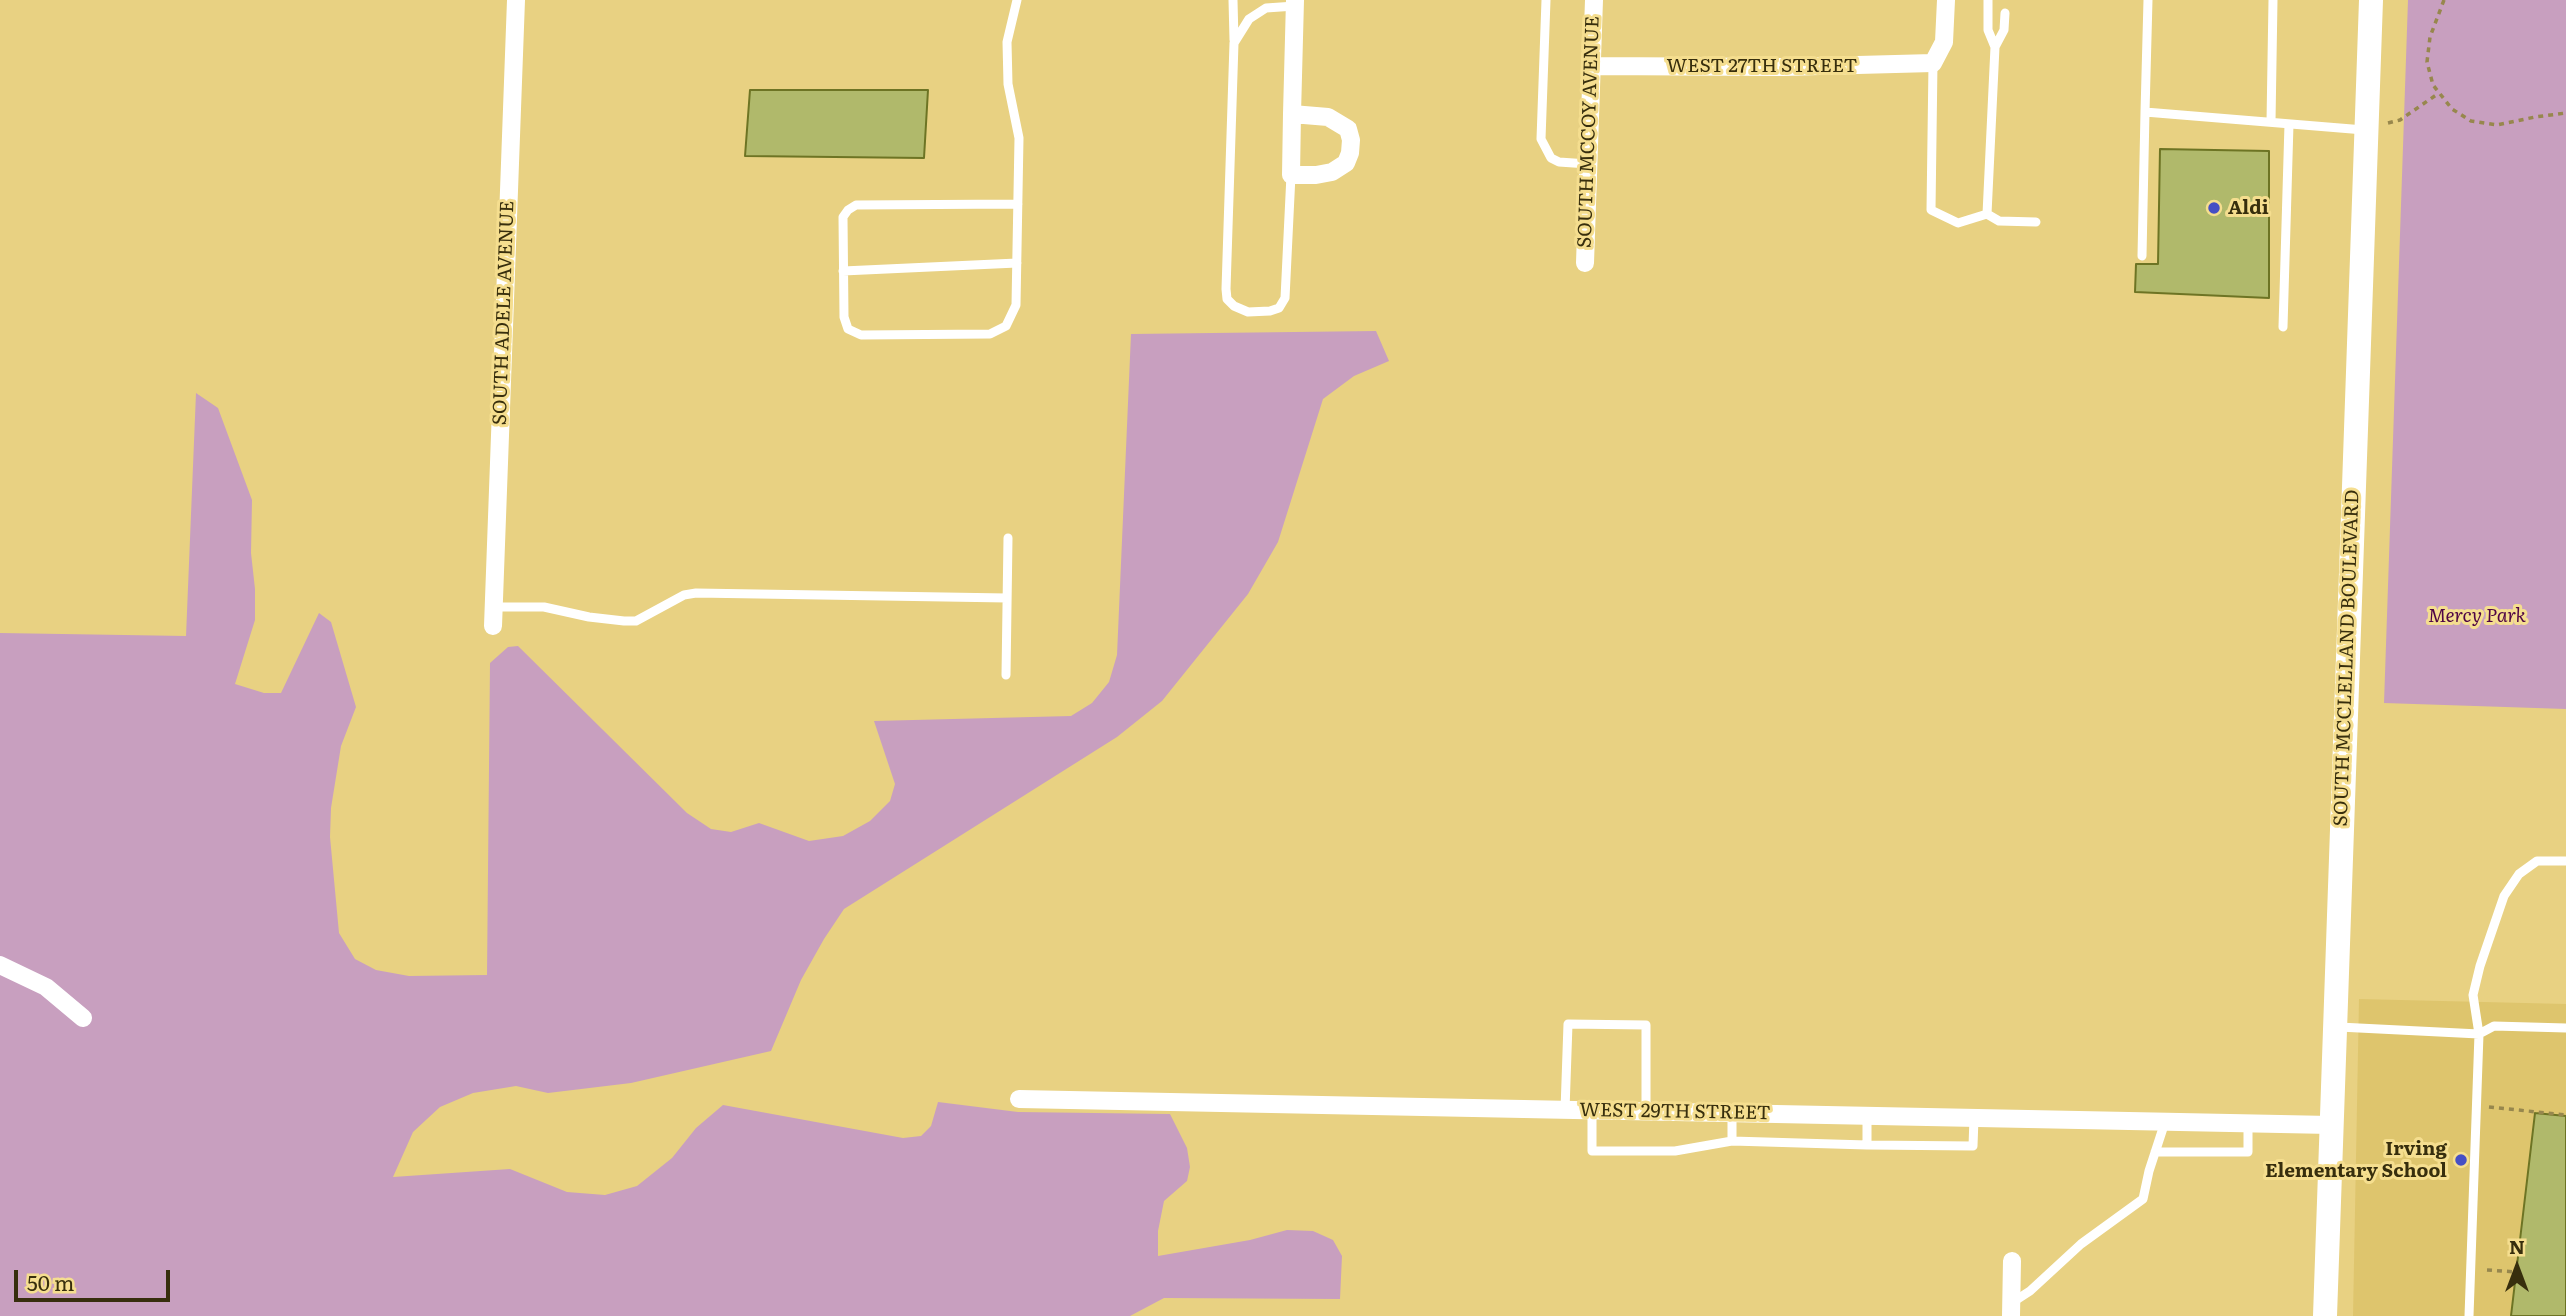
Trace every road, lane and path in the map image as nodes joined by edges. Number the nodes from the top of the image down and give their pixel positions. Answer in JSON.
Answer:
{"nodes":[{"id":1,"x":516,"y":0,"type":"edge"},
{"id":2,"x":1017,"y":0,"type":"edge"},
{"id":3,"x":1233,"y":0,"type":"edge"},
{"id":4,"x":1546,"y":0,"type":"edge"},
{"id":5,"x":1594,"y":0,"type":"edge"},
{"id":6,"x":1946,"y":0,"type":"edge"},
{"id":7,"x":1988,"y":0,"type":"edge"},
{"id":8,"x":2148,"y":0,"type":"edge"},
{"id":9,"x":2273,"y":0,"type":"edge"},
{"id":10,"x":2371,"y":0,"type":"edge"},
{"id":11,"x":2444,"y":0,"type":"edge"},
{"id":12,"x":1295,"y":3,"type":"edge"},
{"id":13,"x":2005,"y":13,"type":"dead end"},
{"id":14,"x":1234,"y":43,"type":"junction"},
{"id":15,"x":1995,"y":47,"type":"junction"},
{"id":16,"x":1933,"y":63,"type":"junction"},
{"id":17,"x":1591,"y":66,"type":"junction"},
{"id":18,"x":2439,"y":93,"type":"junction"},
{"id":19,"x":2145,"y":113,"type":"junction"},
{"id":20,"x":2566,"y":113,"type":"edge"},
{"id":21,"x":1292,"y":114,"type":"junction"},
{"id":22,"x":2271,"y":122,"type":"junction"},
{"id":23,"x":2289,"y":124,"type":"junction"},
{"id":24,"x":2366,"y":130,"type":"junction"},
{"id":25,"x":1588,"y":164,"type":"junction"},
{"id":26,"x":1291,"y":175,"type":"junction"},
{"id":27,"x":1018,"y":204,"type":"junction"},
{"id":28,"x":1987,"y":214,"type":"junction"},
{"id":29,"x":2036,"y":222,"type":"dead end"},
{"id":30,"x":2142,"y":256,"type":"dead end"},
{"id":31,"x":1017,"y":263,"type":"junction"},
{"id":32,"x":1585,"y":263,"type":"dead end"},
{"id":33,"x":843,"y":271,"type":"junction"},
{"id":34,"x":2283,"y":327,"type":"dead end"},
{"id":35,"x":1008,"y":538,"type":"dead end"},
{"id":36,"x":1007,"y":598,"type":"junction"},
{"id":37,"x":494,"y":607,"type":"junction"},
{"id":38,"x":493,"y":626,"type":"dead end"},
{"id":39,"x":1006,"y":676,"type":"dead end"},
{"id":40,"x":2566,"y":861,"type":"edge"},
{"id":41,"x":0,"y":965,"type":"edge"},
{"id":42,"x":83,"y":1018,"type":"dead end"},
{"id":43,"x":2333,"y":1027,"type":"junction"},
{"id":44,"x":2566,"y":1028,"type":"edge"},
{"id":45,"x":2479,"y":1034,"type":"junction"},
{"id":46,"x":1019,"y":1099,"type":"dead end"},
{"id":47,"x":2476,"y":1105,"type":"junction"},
{"id":48,"x":1565,"y":1110,"type":"junction"},
{"id":49,"x":1592,"y":1111,"type":"junction"},
{"id":50,"x":1646,"y":1112,"type":"junction"},
{"id":51,"x":1732,"y":1113,"type":"junction"},
{"id":52,"x":2566,"y":1115,"type":"edge"},
{"id":53,"x":1867,"y":1116,"type":"junction"},
{"id":54,"x":1974,"y":1118,"type":"junction"},
{"id":55,"x":2165,"y":1122,"type":"junction"},
{"id":56,"x":2248,"y":1124,"type":"junction"},
{"id":57,"x":2331,"y":1125,"type":"junction"},
{"id":58,"x":1732,"y":1141,"type":"junction"},
{"id":59,"x":1867,"y":1145,"type":"junction"},
{"id":60,"x":2155,"y":1152,"type":"junction"},
{"id":61,"x":2012,"y":1261,"type":"dead end"},
{"id":62,"x":2487,"y":1270,"type":"dead end"},
{"id":63,"x":2517,"y":1272,"type":"dead end"},
{"id":64,"x":2011,"y":1309,"type":"edge"},
{"id":65,"x":2325,"y":1316,"type":"edge"},
{"id":66,"x":2469,"y":1316,"type":"edge"}],
"edges":[{"from":1,"to":37,"type":"street","name":"SOUTH ADELE AVENUE"},
{"from":2,"to":27,"type":"lane"},
{"from":3,"to":14,"type":"lane"},
{"from":4,"to":25,"type":"lane"},
{"from":5,"to":17,"type":"street","name":"SOUTH MCCOY AVENUE"},
{"from":6,"to":16,"type":"street"},
{"from":7,"to":15,"type":"lane"},
{"from":8,"to":19,"type":"lane"},
{"from":9,"to":22,"type":"lane"},
{"from":10,"to":24,"type":"main road","name":"SOUTH MCCLELLAND BOULEVARD"},
{"from":11,"to":18,"type":"path"},
{"from":12,"to":14,"type":"lane"},
{"from":12,"to":21,"type":"street"},
{"from":13,"to":15,"type":"lane"},
{"from":14,"to":26,"type":"lane"},
{"from":15,"to":28,"type":"lane"},
{"from":16,"to":17,"type":"street","name":"WEST 27TH STREET"},
{"from":16,"to":28,"type":"lane"},
{"from":17,"to":25,"type":"street","name":"SOUTH MCCOY AVENUE"},
{"from":18,"to":20,"type":"path"},
{"from":18,"to":24,"type":"path"},
{"from":19,"to":22,"type":"lane"},
{"from":19,"to":30,"type":"lane"},
{"from":21,"to":26,"type":"street"},
{"from":21,"to":26,"type":"street"},
{"from":22,"to":23,"type":"lane"},
{"from":23,"to":24,"type":"lane"},
{"from":23,"to":34,"type":"lane"},
{"from":24,"to":43,"type":"main road","name":"SOUTH MCCLELLAND BOULEVARD"},
{"from":25,"to":32,"type":"street","name":"SOUTH MCCOY AVENUE"},
{"from":27,"to":31,"type":"lane"},
{"from":27,"to":33,"type":"lane"},
{"from":28,"to":29,"type":"lane"},
{"from":31,"to":33,"type":"lane"},
{"from":31,"to":33,"type":"lane"},
{"from":35,"to":36,"type":"lane"},
{"from":36,"to":37,"type":"lane"},
{"from":36,"to":39,"type":"lane"},
{"from":37,"to":38,"type":"street","name":"SOUTH ADELE AVENUE"},
{"from":40,"to":45,"type":"lane"},
{"from":41,"to":42,"type":"street"},
{"from":43,"to":45,"type":"lane"},
{"from":43,"to":57,"type":"main road","name":"SOUTH MCCLELLAND BOULEVARD"},
{"from":44,"to":45,"type":"lane"},
{"from":45,"to":47,"type":"lane"},
{"from":46,"to":48,"type":"street","name":"WEST 29TH STREET"},
{"from":47,"to":52,"type":"path"},
{"from":47,"to":66,"type":"lane"},
{"from":48,"to":49,"type":"street","name":"WEST 29TH STREET"},
{"from":48,"to":50,"type":"lane"},
{"from":49,"to":50,"type":"street","name":"WEST 29TH STREET"},
{"from":49,"to":58,"type":"lane"},
{"from":50,"to":51,"type":"street","name":"WEST 29TH STREET"},
{"from":51,"to":53,"type":"street","name":"WEST 29TH STREET"},
{"from":51,"to":58,"type":"lane"},
{"from":53,"to":54,"type":"street","name":"WEST 29TH STREET"},
{"from":53,"to":59,"type":"lane"},
{"from":54,"to":55,"type":"street","name":"WEST 29TH STREET"},
{"from":54,"to":59,"type":"lane"},
{"from":55,"to":56,"type":"street","name":"WEST 29TH STREET"},
{"from":55,"to":60,"type":"lane"},
{"from":56,"to":57,"type":"street","name":"WEST 29TH STREET"},
{"from":56,"to":60,"type":"lane"},
{"from":57,"to":65,"type":"main road","name":"SOUTH MCCLELLAND BOULEVARD"},
{"from":58,"to":59,"type":"lane"},
{"from":60,"to":64,"type":"lane"},
{"from":61,"to":64,"type":"street"},
{"from":62,"to":63,"type":"path"}]}
